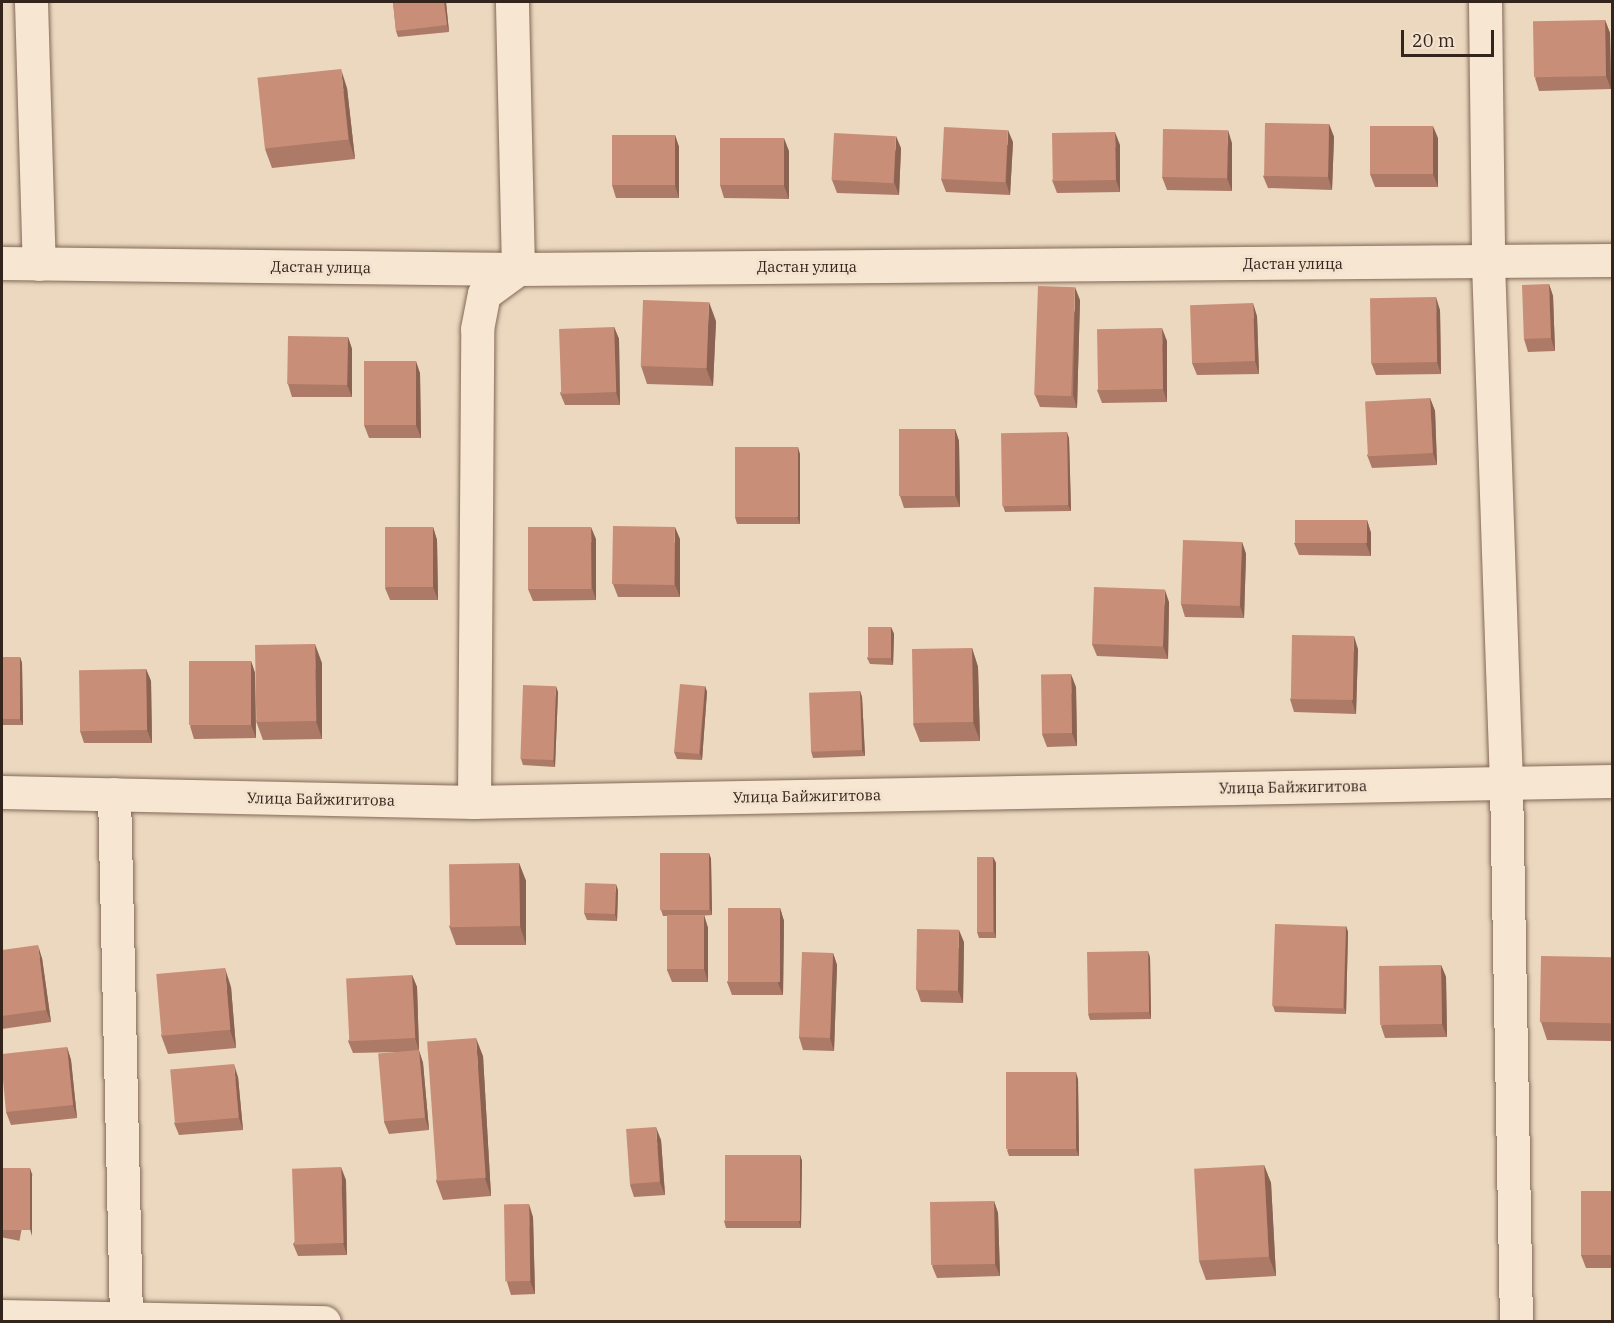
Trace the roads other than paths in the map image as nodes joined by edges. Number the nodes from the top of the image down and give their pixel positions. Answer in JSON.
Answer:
{"nodes":[{"id":1,"x":31,"y":2,"type":"edge"},
{"id":2,"x":512,"y":2,"type":"edge"},
{"id":3,"x":1485,"y":2,"type":"edge"},
{"id":4,"x":1612,"y":261,"type":"edge"},
{"id":5,"x":2,"y":263,"type":"edge"},
{"id":6,"x":1488,"y":263,"type":"junction"},
{"id":7,"x":39,"y":264,"type":"junction"},
{"id":8,"x":518,"y":269,"type":"junction"},
{"id":9,"x":1612,"y":781,"type":"edge"},
{"id":10,"x":1506,"y":783,"type":"junction"},
{"id":11,"x":2,"y":792,"type":"edge"},
{"id":12,"x":114,"y":795,"type":"junction"},
{"id":13,"x":474,"y":802,"type":"junction"},
{"id":14,"x":2,"y":1316,"type":"edge"},
{"id":15,"x":126,"y":1318,"type":"junction"},
{"id":16,"x":324,"y":1322,"type":"edge"},
{"id":17,"x":1516,"y":1322,"type":"edge"}],
"edges":[{"from":1,"to":7,"type":"street"},
{"from":2,"to":8,"type":"street"},
{"from":3,"to":6,"type":"street"},
{"from":4,"to":6,"type":"street","name":"Дастан улица"},
{"from":5,"to":7,"type":"street","name":"Дастан улица"},
{"from":6,"to":8,"type":"street","name":"Дастан улица"},
{"from":6,"to":10,"type":"street"},
{"from":7,"to":8,"type":"street","name":"Дастан улица"},
{"from":8,"to":13,"type":"street"},
{"from":9,"to":10,"type":"street","name":"Улица Байжигитова"},
{"from":10,"to":13,"type":"street","name":"Улица Байжигитова"},
{"from":10,"to":17,"type":"street"},
{"from":11,"to":12,"type":"street","name":"Улица Байжигитова"},
{"from":12,"to":13,"type":"street","name":"Улица Байжигитова"},
{"from":12,"to":15,"type":"street"},
{"from":14,"to":15,"type":"street"},
{"from":15,"to":16,"type":"street"}]}
